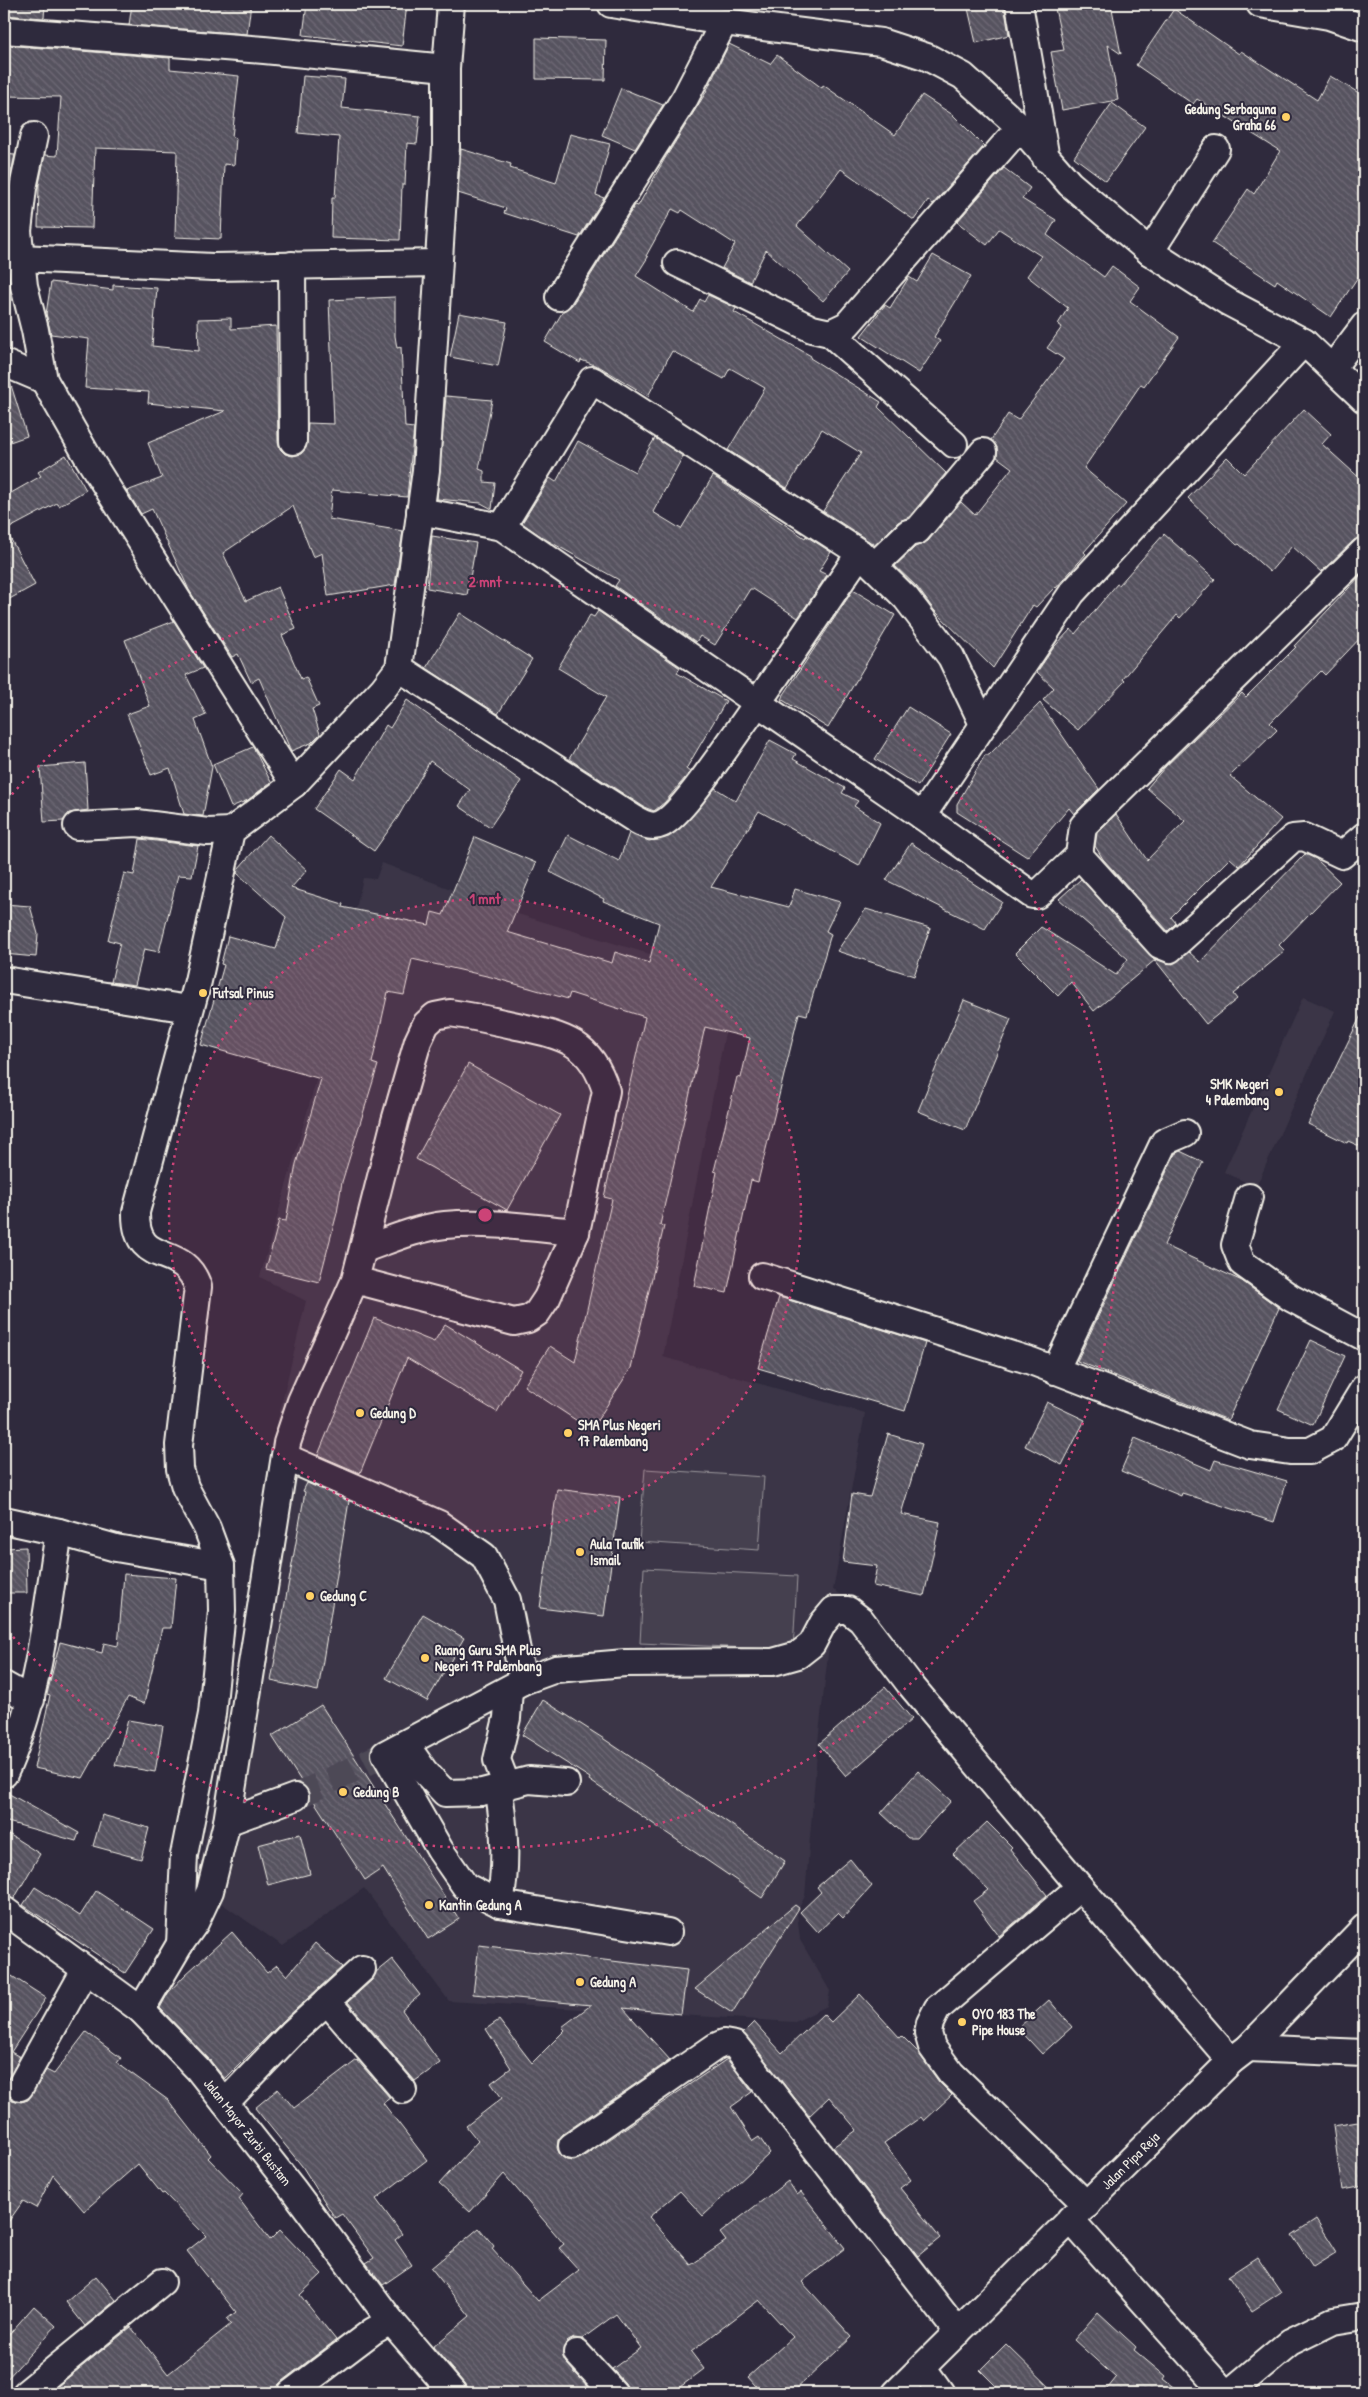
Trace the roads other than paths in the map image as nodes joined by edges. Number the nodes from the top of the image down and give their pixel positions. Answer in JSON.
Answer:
{"nodes":[{"id":1,"x":451,"y":4,"type":"edge"},
{"id":2,"x":612,"y":4,"type":"edge"},
{"id":3,"x":1019,"y":4,"type":"edge"},
{"id":4,"x":1260,"y":4,"type":"edge"},
{"id":5,"x":724,"y":22,"type":"junction"},
{"id":6,"x":1364,"y":28,"type":"edge"},
{"id":7,"x":4,"y":30,"type":"edge"},
{"id":8,"x":446,"y":68,"type":"junction"},
{"id":9,"x":1020,"y":127,"type":"junction"},
{"id":10,"x":34,"y":136,"type":"dead end"},
{"id":11,"x":1216,"y":149,"type":"dead end"},
{"id":12,"x":1046,"y":159,"type":"junction"},
{"id":13,"x":11,"y":224,"type":"edge"},
{"id":14,"x":1150,"y":252,"type":"junction"},
{"id":15,"x":20,"y":258,"type":"junction"},
{"id":16,"x":677,"y":262,"type":"dead end"},
{"id":17,"x":438,"y":263,"type":"junction"},
{"id":18,"x":292,"y":265,"type":"junction"},
{"id":19,"x":558,"y":297,"type":"dead end"},
{"id":20,"x":1364,"y":326,"type":"edge"},
{"id":21,"x":830,"y":333,"type":"junction"},
{"id":22,"x":1304,"y":342,"type":"junction"},
{"id":23,"x":4,"y":364,"type":"edge"},
{"id":24,"x":1333,"y":367,"type":"junction"},
{"id":25,"x":44,"y":380,"type":"junction"},
{"id":26,"x":1364,"y":399,"type":"edge"},
{"id":27,"x":293,"y":441,"type":"dead end"},
{"id":28,"x":954,"y":444,"type":"dead end"},
{"id":29,"x":983,"y":452,"type":"dead end"},
{"id":30,"x":420,"y":511,"type":"junction"},
{"id":31,"x":502,"y":526,"type":"junction"},
{"id":32,"x":1364,"y":551,"type":"edge"},
{"id":33,"x":867,"y":560,"type":"junction"},
{"id":34,"x":399,"y":668,"type":"junction"},
{"id":35,"x":759,"y":703,"type":"junction"},
{"id":36,"x":983,"y":724,"type":"junction"},
{"id":37,"x":294,"y":784,"type":"junction"},
{"id":38,"x":922,"y":816,"type":"junction"},
{"id":39,"x":77,"y":826,"type":"dead end"},
{"id":40,"x":231,"y":831,"type":"junction"},
{"id":41,"x":1364,"y":836,"type":"edge"},
{"id":42,"x":1079,"y":855,"type":"junction"},
{"id":43,"x":4,"y":980,"type":"edge"},
{"id":44,"x":189,"y":1008,"type":"junction"},
{"id":45,"x":1185,"y":1133,"type":"dead end"},
{"id":46,"x":1249,"y":1197,"type":"dead end"},
{"id":47,"x":576,"y":1232,"type":"junction"},
{"id":48,"x":364,"y":1250,"type":"junction"},
{"id":49,"x":762,"y":1276,"type":"dead end"},
{"id":50,"x":355,"y":1280,"type":"junction"},
{"id":51,"x":1364,"y":1337,"type":"edge"},
{"id":52,"x":1055,"y":1371,"type":"junction"},
{"id":53,"x":1364,"y":1388,"type":"edge"},
{"id":54,"x":285,"y":1457,"type":"junction"},
{"id":55,"x":4,"y":1520,"type":"edge"},
{"id":56,"x":60,"y":1532,"type":"junction"},
{"id":57,"x":221,"y":1566,"type":"junction"},
{"id":58,"x":4,"y":1685,"type":"edge"},
{"id":59,"x":516,"y":1685,"type":"junction"},
{"id":60,"x":31,"y":1700,"type":"junction"},
{"id":61,"x":406,"y":1745,"type":"junction"},
{"id":62,"x":4,"y":1774,"type":"edge"},
{"id":63,"x":566,"y":1783,"type":"dead end"},
{"id":64,"x":503,"y":1787,"type":"junction"},
{"id":65,"x":295,"y":1797,"type":"tunnel mouth"},
{"id":66,"x":227,"y":1822,"type":"junction"},
{"id":67,"x":1080,"y":1887,"type":"junction"},
{"id":68,"x":500,"y":1904,"type":"junction"},
{"id":69,"x":4,"y":1910,"type":"edge"},
{"id":70,"x":1364,"y":1928,"type":"edge"},
{"id":71,"x":668,"y":1932,"type":"dead end"},
{"id":72,"x":180,"y":1944,"type":"junction"},
{"id":73,"x":362,"y":1969,"type":"dead end"},
{"id":74,"x":85,"y":1970,"type":"junction"},
{"id":75,"x":327,"y":2002,"type":"junction"},
{"id":76,"x":141,"y":2010,"type":"junction"},
{"id":77,"x":1364,"y":2052,"type":"edge"},
{"id":78,"x":1239,"y":2055,"type":"junction"},
{"id":79,"x":20,"y":2087,"type":"dead end"},
{"id":80,"x":403,"y":2090,"type":"dead end"},
{"id":81,"x":224,"y":2103,"type":"junction"},
{"id":82,"x":572,"y":2146,"type":"dead end"},
{"id":83,"x":1079,"y":2212,"type":"junction"},
{"id":84,"x":162,"y":2282,"type":"dead end"},
{"id":85,"x":1364,"y":2316,"type":"edge"},
{"id":86,"x":391,"y":2321,"type":"junction"},
{"id":87,"x":958,"y":2332,"type":"junction"},
{"id":88,"x":577,"y":2353,"type":"dead end"},
{"id":89,"x":923,"y":2368,"type":"junction"},
{"id":90,"x":26,"y":2393,"type":"edge"},
{"id":91,"x":291,"y":2393,"type":"edge"},
{"id":92,"x":453,"y":2393,"type":"edge"},
{"id":93,"x":614,"y":2393,"type":"edge"},
{"id":94,"x":896,"y":2393,"type":"edge"},
{"id":95,"x":941,"y":2393,"type":"edge"},
{"id":96,"x":1225,"y":2393,"type":"edge"},
{"id":97,"x":1229,"y":2393,"type":"edge"}],
"edges":[{"from":1,"to":8,"type":"street"},
{"from":2,"to":5,"type":"street"},
{"from":3,"to":12,"type":"street"},
{"from":4,"to":6,"type":"street"},
{"from":5,"to":9,"type":"street"},
{"from":5,"to":19,"type":"street"},
{"from":7,"to":8,"type":"street"},
{"from":8,"to":17,"type":"street"},
{"from":9,"to":12,"type":"street"},
{"from":9,"to":21,"type":"street"},
{"from":10,"to":13,"type":"street"},
{"from":11,"to":14,"type":"street"},
{"from":12,"to":14,"type":"street"},
{"from":13,"to":15,"type":"street"},
{"from":14,"to":22,"type":"street"},
{"from":15,"to":18,"type":"street"},
{"from":15,"to":25,"type":"street"},
{"from":16,"to":21,"type":"street"},
{"from":17,"to":18,"type":"street"},
{"from":17,"to":30,"type":"street"},
{"from":18,"to":27,"type":"street"},
{"from":20,"to":24,"type":"street"},
{"from":21,"to":28,"type":"street"},
{"from":22,"to":24,"type":"street"},
{"from":22,"to":36,"type":"street"},
{"from":23,"to":25,"type":"street"},
{"from":24,"to":26,"type":"street"},
{"from":25,"to":37,"type":"street"},
{"from":29,"to":33,"type":"street"},
{"from":30,"to":31,"type":"street"},
{"from":30,"to":34,"type":"street"},
{"from":31,"to":33,"type":"street"},
{"from":31,"to":35,"type":"street"},
{"from":32,"to":42,"type":"street"},
{"from":33,"to":35,"type":"street"},
{"from":33,"to":36,"type":"street"},
{"from":34,"to":35,"type":"street"},
{"from":34,"to":37,"type":"street"},
{"from":35,"to":38,"type":"street"},
{"from":36,"to":38,"type":"street"},
{"from":37,"to":40,"type":"street"},
{"from":38,"to":42,"type":"street"},
{"from":39,"to":40,"type":"street"},
{"from":40,"to":44,"type":"street"},
{"from":41,"to":42,"type":"street"},
{"from":43,"to":44,"type":"street"},
{"from":44,"to":57,"type":"street"},
{"from":45,"to":52,"type":"street"},
{"from":46,"to":51,"type":"street"},
{"from":47,"to":48,"type":"street"},
{"from":47,"to":48,"type":"street"},
{"from":47,"to":50,"type":"street"},
{"from":48,"to":50,"type":"street"},
{"from":49,"to":52,"type":"street"},
{"from":50,"to":54,"type":"street"},
{"from":52,"to":53,"type":"street"},
{"from":54,"to":59,"type":"street"},
{"from":54,"to":66,"type":"street"},
{"from":55,"to":56,"type":"street"},
{"from":56,"to":57,"type":"street"},
{"from":56,"to":60,"type":"street"},
{"from":57,"to":72,"type":"street"},
{"from":58,"to":60,"type":"street"},
{"from":59,"to":61,"type":"street"},
{"from":59,"to":64,"type":"street"},
{"from":59,"to":67,"type":"street"},
{"from":60,"to":62,"type":"street"},
{"from":61,"to":64,"type":"street"},
{"from":61,"to":68,"type":"street"},
{"from":63,"to":64,"type":"street"},
{"from":64,"to":68,"type":"street"},
{"from":65,"to":66,"type":"street"},
{"from":66,"to":72,"type":"street"},
{"from":67,"to":78,"type":"street"},
{"from":67,"to":83,"type":"street"},
{"from":68,"to":71,"type":"street"},
{"from":69,"to":74,"type":"street","name":"Jalan Mayor Zurbi Bustam"},
{"from":70,"to":78,"type":"street","name":"Jalan Pipa Reja"},
{"from":72,"to":76,"type":"street"},
{"from":73,"to":75,"type":"street"},
{"from":74,"to":76,"type":"street","name":"Jalan Mayor Zurbi Bustam"},
{"from":74,"to":79,"type":"street"},
{"from":75,"to":80,"type":"street"},
{"from":75,"to":81,"type":"street"},
{"from":76,"to":81,"type":"street","name":"Jalan Mayor Zurbi Bustam"},
{"from":77,"to":78,"type":"street"},
{"from":78,"to":83,"type":"street","name":"Jalan Pipa Reja"},
{"from":81,"to":86,"type":"street","name":"Jalan Mayor Zurbi Bustam"},
{"from":82,"to":87,"type":"street"},
{"from":83,"to":87,"type":"street","name":"Jalan Pipa Reja"},
{"from":83,"to":96,"type":"street"},
{"from":84,"to":90,"type":"street"},
{"from":85,"to":97,"type":"street"},
{"from":86,"to":91,"type":"street"},
{"from":86,"to":92,"type":"street","name":"Jalan Mayor Zurbi Bustam"},
{"from":87,"to":89,"type":"street","name":"Jalan Pipa Reja"},
{"from":88,"to":93,"type":"street"},
{"from":89,"to":94,"type":"street","name":"Jalan Pipa Reja"},
{"from":89,"to":95,"type":"street"}]}
